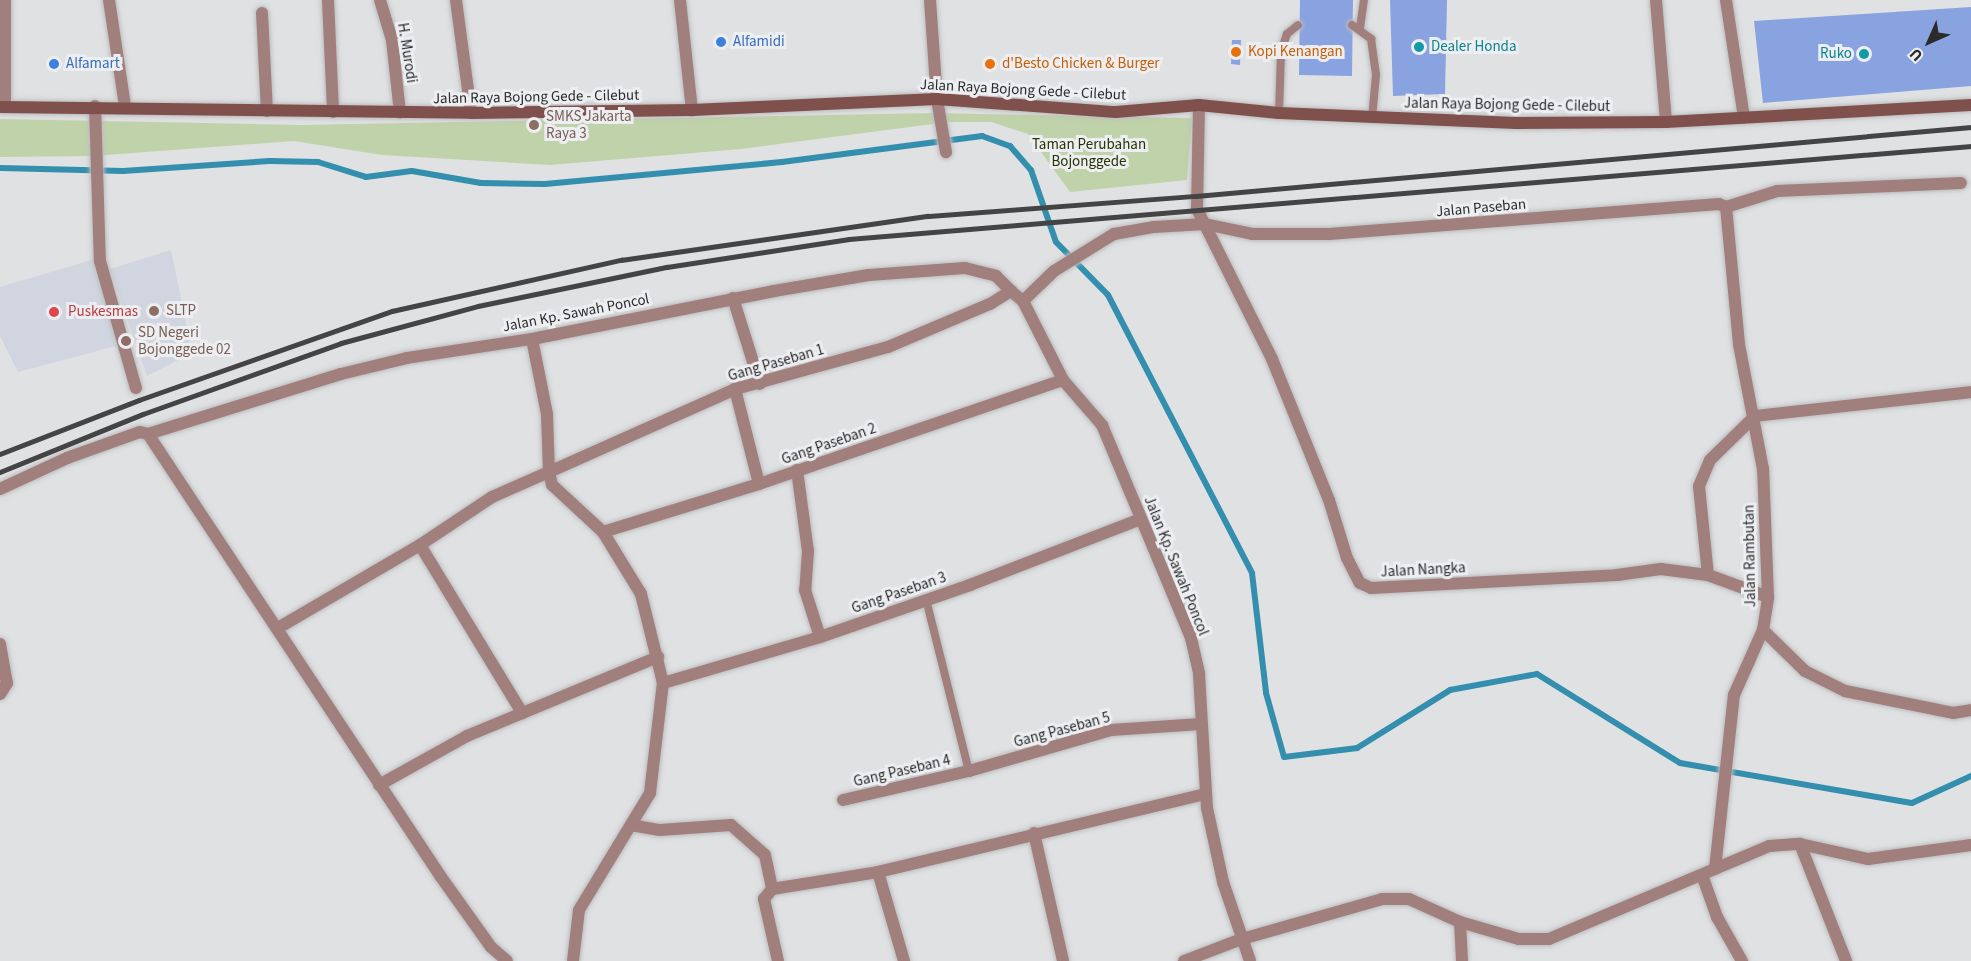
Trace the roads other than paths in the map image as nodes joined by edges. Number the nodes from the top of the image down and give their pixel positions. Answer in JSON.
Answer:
{"nodes":[{"id":1,"x":4,"y":0,"type":"edge"},
{"id":2,"x":110,"y":0,"type":"edge"},
{"id":3,"x":328,"y":0,"type":"edge"},
{"id":4,"x":380,"y":0,"type":"edge"},
{"id":5,"x":456,"y":0,"type":"edge"},
{"id":6,"x":680,"y":0,"type":"edge"},
{"id":7,"x":930,"y":0,"type":"edge"},
{"id":8,"x":1364,"y":0,"type":"edge"},
{"id":9,"x":1656,"y":0,"type":"edge"},
{"id":10,"x":1726,"y":0,"type":"edge"},
{"id":11,"x":262,"y":13,"type":"dead end"},
{"id":12,"x":1298,"y":25,"type":"dead end"},
{"id":13,"x":937,"y":99,"type":"junction"},
{"id":14,"x":1199,"y":105,"type":"junction"},
{"id":15,"x":1971,"y":105,"type":"edge"},
{"id":16,"x":95,"y":106,"type":"junction"},
{"id":17,"x":125,"y":106,"type":"junction"},
{"id":18,"x":3,"y":107,"type":"edge"},
{"id":19,"x":692,"y":110,"type":"junction"},
{"id":20,"x":267,"y":111,"type":"junction"},
{"id":21,"x":333,"y":112,"type":"junction"},
{"id":22,"x":400,"y":112,"type":"junction"},
{"id":23,"x":471,"y":113,"type":"junction"},
{"id":24,"x":1279,"y":113,"type":"junction"},
{"id":25,"x":1372,"y":118,"type":"junction"},
{"id":26,"x":1744,"y":118,"type":"junction"},
{"id":27,"x":1666,"y":122,"type":"junction"},
{"id":28,"x":946,"y":152,"type":"dead end"},
{"id":29,"x":1961,"y":183,"type":"dead end"},
{"id":30,"x":1726,"y":207,"type":"junction"},
{"id":31,"x":1205,"y":224,"type":"junction"},
{"id":32,"x":1011,"y":291,"type":"junction"},
{"id":33,"x":734,"y":298,"type":"junction"},
{"id":34,"x":1023,"y":301,"type":"junction"},
{"id":35,"x":532,"y":339,"type":"junction"},
{"id":36,"x":1063,"y":380,"type":"junction"},
{"id":37,"x":760,"y":384,"type":"junction"},
{"id":38,"x":136,"y":388,"type":"dead end"},
{"id":39,"x":735,"y":389,"type":"junction"},
{"id":40,"x":1971,"y":392,"type":"edge"},
{"id":41,"x":1755,"y":416,"type":"junction"},
{"id":42,"x":148,"y":434,"type":"junction"},
{"id":43,"x":797,"y":470,"type":"junction"},
{"id":44,"x":549,"y":472,"type":"junction"},
{"id":45,"x":759,"y":484,"type":"junction"},
{"id":46,"x":0,"y":489,"type":"edge"},
{"id":47,"x":1141,"y":519,"type":"junction"},
{"id":48,"x":603,"y":532,"type":"junction"},
{"id":49,"x":420,"y":545,"type":"junction"},
{"id":50,"x":1708,"y":574,"type":"junction"},
{"id":51,"x":1768,"y":597,"type":"junction"},
{"id":52,"x":926,"y":599,"type":"junction"},
{"id":53,"x":278,"y":628,"type":"junction"},
{"id":54,"x":1763,"y":630,"type":"junction"},
{"id":55,"x":820,"y":637,"type":"junction"},
{"id":56,"x":0,"y":644,"type":"edge"},
{"id":57,"x":658,"y":657,"type":"junction"},
{"id":58,"x":663,"y":683,"type":"junction"},
{"id":59,"x":0,"y":694,"type":"edge"},
{"id":60,"x":1971,"y":710,"type":"edge"},
{"id":61,"x":522,"y":713,"type":"junction"},
{"id":62,"x":1201,"y":724,"type":"junction"},
{"id":63,"x":969,"y":771,"type":"junction"},
{"id":64,"x":379,"y":785,"type":"junction"},
{"id":65,"x":1206,"y":794,"type":"junction"},
{"id":66,"x":843,"y":800,"type":"dead end"},
{"id":67,"x":631,"y":825,"type":"junction"},
{"id":68,"x":1034,"y":833,"type":"junction"},
{"id":69,"x":1800,"y":844,"type":"junction"},
{"id":70,"x":1971,"y":845,"type":"edge"},
{"id":71,"x":1715,"y":869,"type":"junction"},
{"id":72,"x":878,"y":873,"type":"junction"},
{"id":73,"x":1702,"y":875,"type":"junction"},
{"id":74,"x":772,"y":889,"type":"junction"},
{"id":75,"x":1460,"y":922,"type":"junction"},
{"id":76,"x":1242,"y":939,"type":"junction"},
{"id":77,"x":507,"y":961,"type":"edge"},
{"id":78,"x":573,"y":961,"type":"edge"},
{"id":79,"x":778,"y":961,"type":"edge"},
{"id":80,"x":904,"y":961,"type":"edge"},
{"id":81,"x":1063,"y":961,"type":"edge"},
{"id":82,"x":1184,"y":961,"type":"edge"},
{"id":83,"x":1250,"y":961,"type":"edge"},
{"id":84,"x":1462,"y":961,"type":"edge"},
{"id":85,"x":1742,"y":961,"type":"edge"},
{"id":86,"x":1846,"y":961,"type":"edge"}],
"edges":[{"from":1,"to":18,"type":"street"},
{"from":2,"to":17,"type":"street"},
{"from":3,"to":21,"type":"street"},
{"from":4,"to":22,"type":"street","name":"H. Murodi"},
{"from":5,"to":23,"type":"street"},
{"from":6,"to":19,"type":"street"},
{"from":7,"to":13,"type":"street"},
{"from":8,"to":25,"type":"lane"},
{"from":9,"to":27,"type":"street"},
{"from":10,"to":26,"type":"street"},
{"from":11,"to":20,"type":"street"},
{"from":12,"to":24,"type":"lane"},
{"from":13,"to":14,"type":"main road","name":"Jalan Raya Bojong Gede - Cilebut"},
{"from":13,"to":19,"type":"main road","name":"Jalan Raya Bojong Gede - Cilebut"},
{"from":13,"to":28,"type":"street"},
{"from":14,"to":24,"type":"main road","name":"Jalan Raya Bojong Gede - Cilebut"},
{"from":14,"to":31,"type":"street","name":"Jalan Nangka"},
{"from":15,"to":26,"type":"main road","name":"Jalan Raya Bojong Gede - Cilebut"},
{"from":16,"to":17,"type":"main road","name":"Jalan Raya Bojong Gede - Cilebut"},
{"from":16,"to":18,"type":"main road","name":"Jalan Raya Bojong Gede - Cilebut"},
{"from":16,"to":38,"type":"street"},
{"from":17,"to":20,"type":"main road","name":"Jalan Raya Bojong Gede - Cilebut"},
{"from":19,"to":23,"type":"main road","name":"Jalan Raya Bojong Gede - Cilebut"},
{"from":20,"to":21,"type":"main road","name":"Jalan Raya Bojong Gede - Cilebut"},
{"from":21,"to":22,"type":"main road","name":"Jalan Raya Bojong Gede - Cilebut"},
{"from":22,"to":23,"type":"main road","name":"Jalan Raya Bojong Gede - Cilebut"},
{"from":24,"to":25,"type":"main road","name":"Jalan Raya Bojong Gede - Cilebut"},
{"from":25,"to":27,"type":"main road","name":"Jalan Raya Bojong Gede - Cilebut"},
{"from":26,"to":27,"type":"main road","name":"Jalan Raya Bojong Gede - Cilebut"},
{"from":29,"to":30,"type":"street","name":"Jalan Paseban"},
{"from":30,"to":31,"type":"street","name":"Jalan Paseban"},
{"from":30,"to":41,"type":"street","name":"Jalan Rambutan"},
{"from":31,"to":34,"type":"street","name":"Jalan Paseban"},
{"from":31,"to":50,"type":"street","name":"Jalan Nangka"},
{"from":32,"to":33,"type":"street","name":"Jalan Kp. Sawah Poncol"},
{"from":32,"to":34,"type":"street"},
{"from":32,"to":37,"type":"street","name":"Gang Paseban 1"},
{"from":33,"to":35,"type":"street","name":"Jalan Kp. Sawah Poncol"},
{"from":33,"to":37,"type":"street"},
{"from":34,"to":36,"type":"street","name":"Jalan Kp. Sawah Poncol"},
{"from":35,"to":42,"type":"street","name":"Jalan Kp. Sawah Poncol"},
{"from":35,"to":44,"type":"street"},
{"from":36,"to":43,"type":"street","name":"Gang Paseban 2"},
{"from":36,"to":47,"type":"street","name":"Jalan Kp. Sawah Poncol"},
{"from":37,"to":39,"type":"street","name":"Gang Paseban 1"},
{"from":39,"to":44,"type":"street","name":"Gang Paseban 1"},
{"from":39,"to":45,"type":"street"},
{"from":40,"to":41,"type":"street"},
{"from":41,"to":50,"type":"street"},
{"from":41,"to":51,"type":"street","name":"Jalan Rambutan"},
{"from":42,"to":46,"type":"street","name":"Jalan Kp. Sawah Poncol"},
{"from":42,"to":53,"type":"street"},
{"from":43,"to":45,"type":"street","name":"Gang Paseban 2"},
{"from":43,"to":55,"type":"street"},
{"from":44,"to":48,"type":"street"},
{"from":44,"to":49,"type":"street","name":"Gang Paseban 1"},
{"from":45,"to":48,"type":"street","name":"Gang Paseban 2"},
{"from":47,"to":52,"type":"street","name":"Gang Paseban 3"},
{"from":47,"to":62,"type":"street","name":"Jalan Kp. Sawah Poncol"},
{"from":48,"to":57,"type":"street"},
{"from":49,"to":53,"type":"street","name":"Gang Paseban 1"},
{"from":49,"to":61,"type":"street"},
{"from":50,"to":51,"type":"street","name":"Jalan Nangka"},
{"from":51,"to":54,"type":"street","name":"Jalan Rambutan"},
{"from":52,"to":55,"type":"street","name":"Gang Paseban 3"},
{"from":52,"to":63,"type":"lane"},
{"from":53,"to":64,"type":"street"},
{"from":54,"to":60,"type":"street"},
{"from":54,"to":71,"type":"street","name":"Jalan Rambutan"},
{"from":55,"to":58,"type":"street","name":"Gang Paseban 3"},
{"from":56,"to":59,"type":"street"},
{"from":57,"to":58,"type":"street"},
{"from":57,"to":61,"type":"street"},
{"from":58,"to":67,"type":"street"},
{"from":61,"to":64,"type":"street"},
{"from":62,"to":63,"type":"street","name":"Gang Paseban 5"},
{"from":62,"to":65,"type":"street","name":"Jalan Kp. Sawah Poncol"},
{"from":63,"to":66,"type":"street","name":"Gang Paseban 4"},
{"from":64,"to":77,"type":"street"},
{"from":65,"to":68,"type":"street"},
{"from":65,"to":76,"type":"street","name":"Jalan Kp. Sawah Poncol"},
{"from":67,"to":74,"type":"street"},
{"from":67,"to":78,"type":"street"},
{"from":68,"to":72,"type":"street"},
{"from":68,"to":81,"type":"street"},
{"from":69,"to":70,"type":"street"},
{"from":69,"to":71,"type":"street"},
{"from":69,"to":86,"type":"street"},
{"from":71,"to":73,"type":"street"},
{"from":72,"to":74,"type":"street"},
{"from":72,"to":80,"type":"street"},
{"from":73,"to":75,"type":"street"},
{"from":73,"to":85,"type":"street"},
{"from":74,"to":79,"type":"street"},
{"from":75,"to":76,"type":"street"},
{"from":75,"to":84,"type":"street"},
{"from":76,"to":82,"type":"street"},
{"from":76,"to":83,"type":"street","name":"Jalan Kp. Sawah Poncol"}]}
